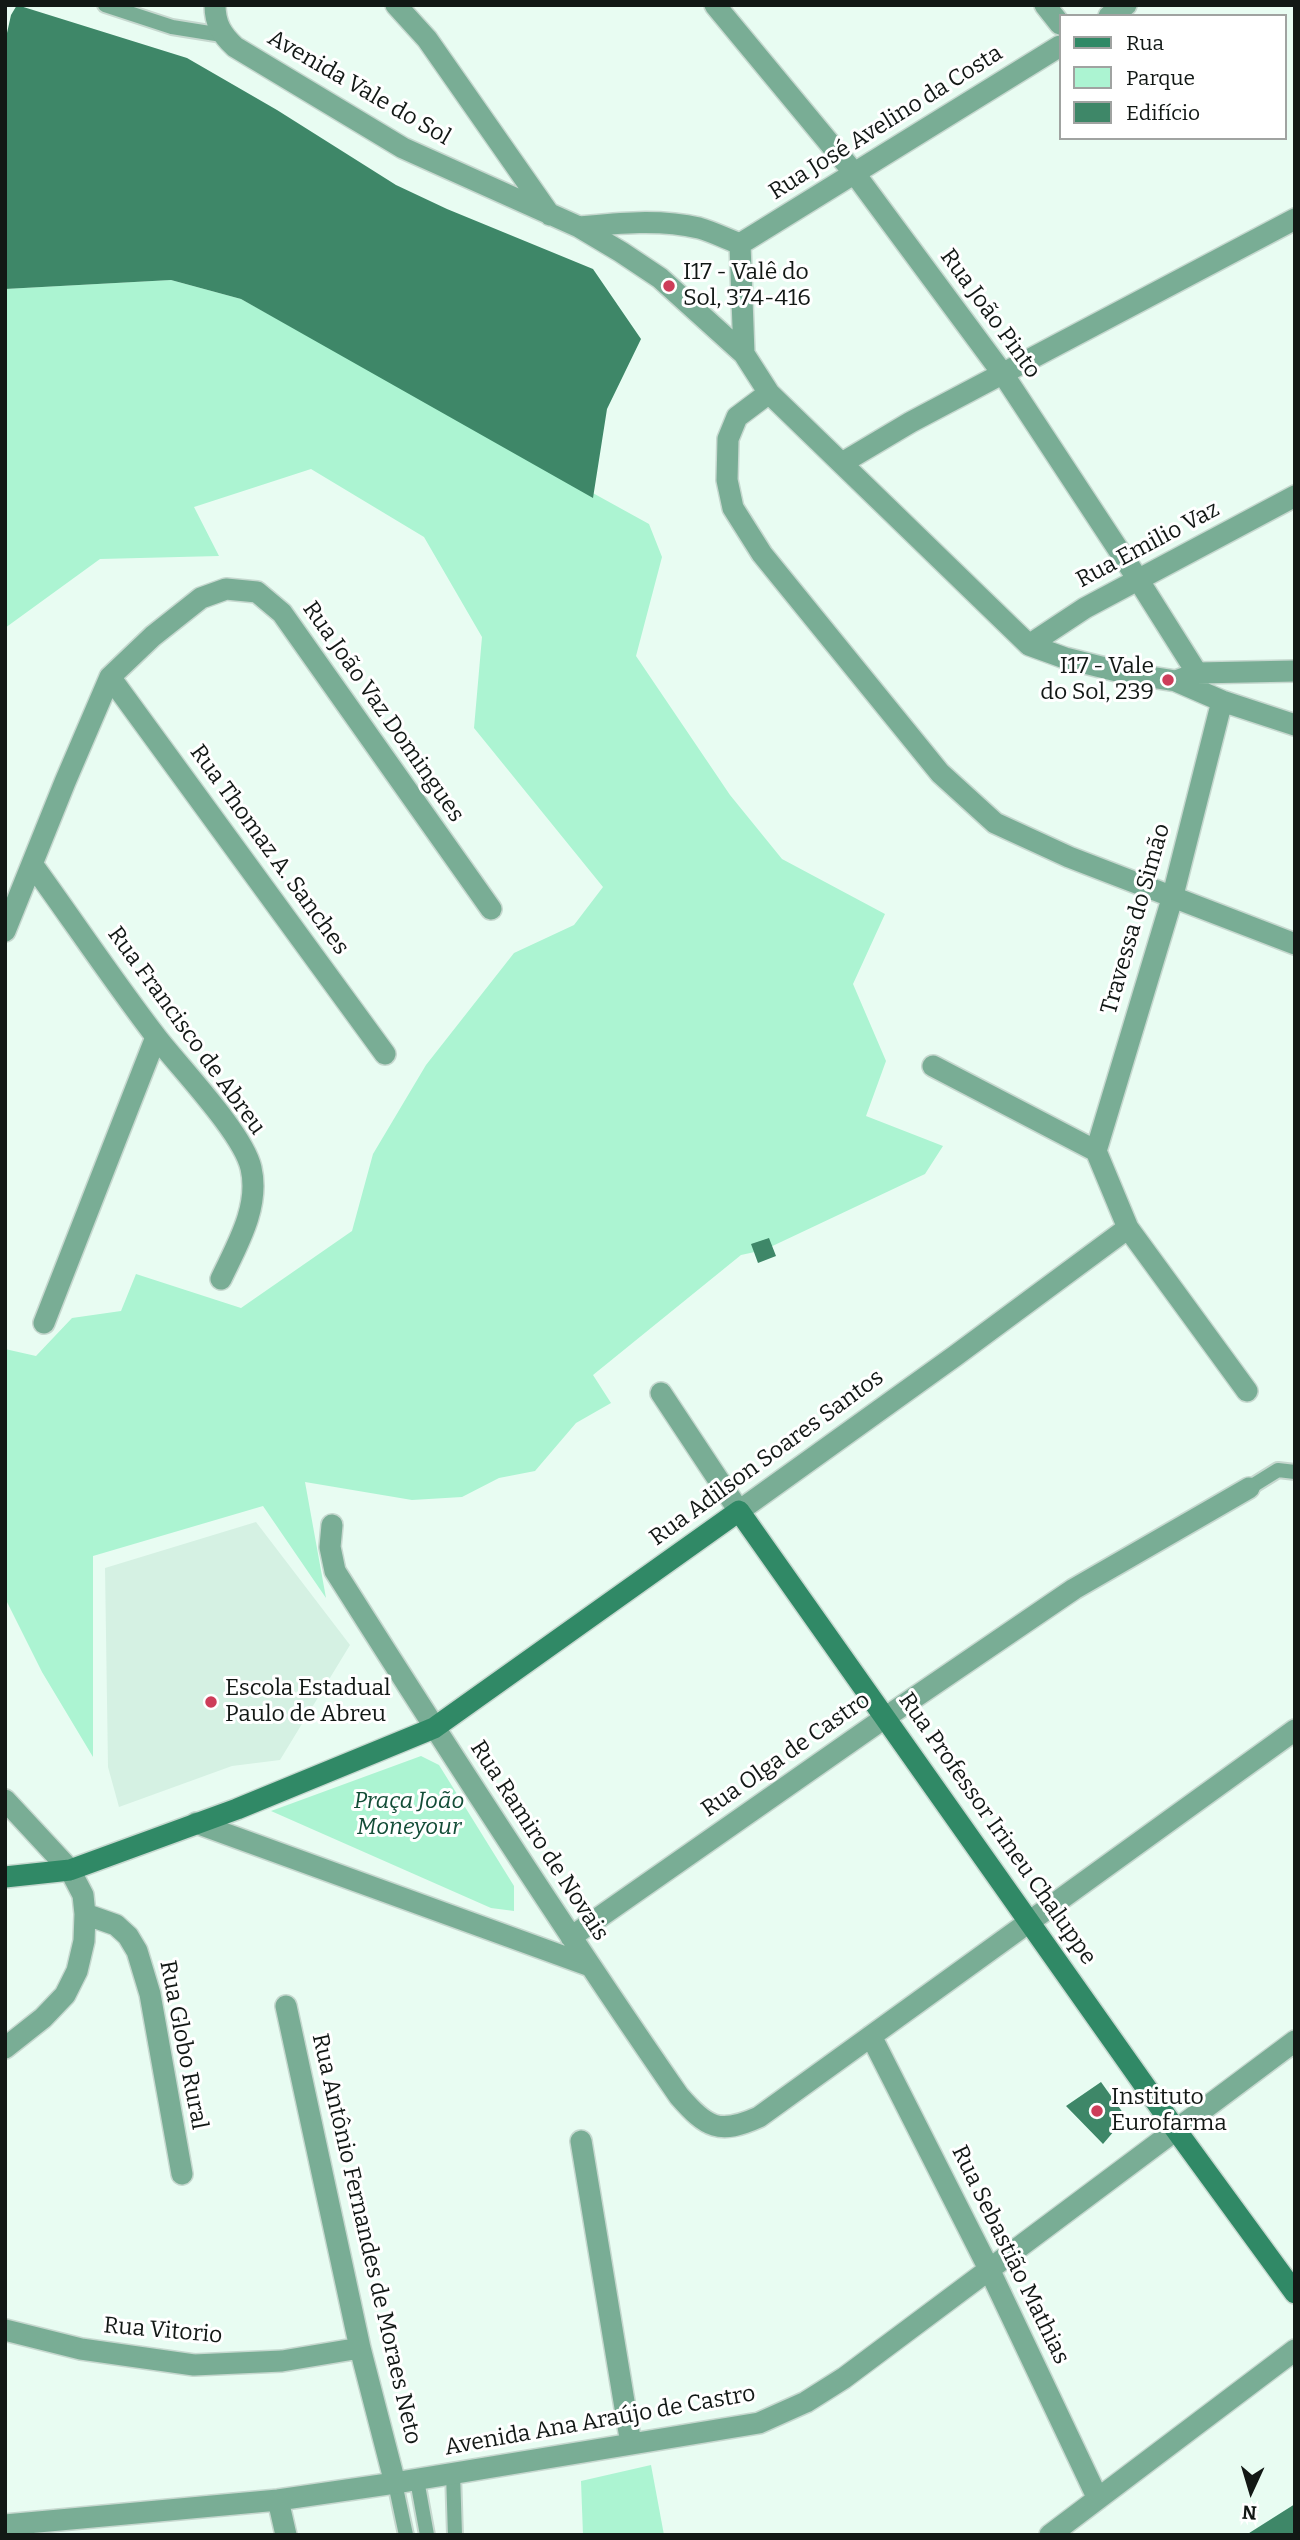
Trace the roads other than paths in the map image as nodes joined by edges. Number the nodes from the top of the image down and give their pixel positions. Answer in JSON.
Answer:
{"nodes":[{"id":1,"x":105,"y":5,"type":"edge"},
{"id":2,"x":215,"y":5,"type":"edge"},
{"id":3,"x":396,"y":5,"type":"edge"},
{"id":4,"x":715,"y":5,"type":"edge"},
{"id":5,"x":1045,"y":5,"type":"edge"},
{"id":6,"x":1058,"y":21,"type":"edge"},
{"id":7,"x":222,"y":35,"type":"junction"},
{"id":8,"x":1058,"y":47,"type":"edge"},
{"id":9,"x":855,"y":174,"type":"junction"},
{"id":10,"x":552,"y":217,"type":"junction"},
{"id":11,"x":1295,"y":219,"type":"edge"},
{"id":12,"x":579,"y":227,"type":"junction"},
{"id":13,"x":740,"y":244,"type":"junction"},
{"id":14,"x":744,"y":354,"type":"junction"},
{"id":15,"x":1003,"y":374,"type":"junction"},
{"id":16,"x":769,"y":393,"type":"junction"},
{"id":17,"x":842,"y":463,"type":"junction"},
{"id":18,"x":1295,"y":496,"type":"edge"},
{"id":19,"x":1139,"y":581,"type":"junction"},
{"id":20,"x":1029,"y":645,"type":"junction"},
{"id":21,"x":1295,"y":671,"type":"edge"},
{"id":22,"x":1197,"y":673,"type":"junction"},
{"id":23,"x":110,"y":677,"type":"junction"},
{"id":24,"x":1176,"y":681,"type":"junction"},
{"id":25,"x":1222,"y":701,"type":"junction"},
{"id":26,"x":1295,"y":725,"type":"edge"},
{"id":27,"x":32,"y":864,"type":"junction"},
{"id":28,"x":1172,"y":898,"type":"junction"},
{"id":29,"x":491,"y":909,"type":"dead end"},
{"id":30,"x":5,"y":931,"type":"edge"},
{"id":31,"x":1295,"y":944,"type":"edge"},
{"id":32,"x":156,"y":1037,"type":"junction"},
{"id":33,"x":385,"y":1054,"type":"dead end"},
{"id":34,"x":933,"y":1066,"type":"dead end"},
{"id":35,"x":1096,"y":1151,"type":"junction"},
{"id":36,"x":1128,"y":1228,"type":"junction"},
{"id":37,"x":221,"y":1279,"type":"dead end"},
{"id":38,"x":44,"y":1323,"type":"dead end"},
{"id":39,"x":1247,"y":1391,"type":"dead end"},
{"id":40,"x":661,"y":1393,"type":"dead end"},
{"id":41,"x":1295,"y":1472,"type":"edge"},
{"id":42,"x":1249,"y":1488,"type":"joint"},
{"id":43,"x":739,"y":1511,"type":"junction"},
{"id":44,"x":332,"y":1524,"type":"dead end"},
{"id":45,"x":886,"y":1717,"type":"junction"},
{"id":46,"x":434,"y":1728,"type":"junction"},
{"id":47,"x":1295,"y":1730,"type":"edge"},
{"id":48,"x":5,"y":1800,"type":"edge"},
{"id":49,"x":196,"y":1823,"type":"junction"},
{"id":50,"x":70,"y":1870,"type":"junction"},
{"id":51,"x":5,"y":1877,"type":"edge"},
{"id":52,"x":85,"y":1914,"type":"junction"},
{"id":53,"x":1030,"y":1921,"type":"junction"},
{"id":54,"x":571,"y":1937,"type":"junction"},
{"id":55,"x":590,"y":1966,"type":"junction"},
{"id":56,"x":286,"y":2006,"type":"dead end"},
{"id":57,"x":871,"y":2036,"type":"junction"},
{"id":58,"x":1295,"y":2041,"type":"edge"},
{"id":59,"x":5,"y":2048,"type":"edge"},
{"id":60,"x":1176,"y":2130,"type":"junction"},
{"id":61,"x":581,"y":2141,"type":"dead end"},
{"id":62,"x":182,"y":2174,"type":"dead end"},
{"id":63,"x":989,"y":2269,"type":"junction"},
{"id":64,"x":1295,"y":2293,"type":"edge"},
{"id":65,"x":5,"y":2330,"type":"edge"},
{"id":66,"x":360,"y":2348,"type":"junction"},
{"id":67,"x":1295,"y":2350,"type":"edge"},
{"id":68,"x":631,"y":2444,"type":"junction"},
{"id":69,"x":453,"y":2473,"type":"junction"},
{"id":70,"x":417,"y":2480,"type":"junction"},
{"id":71,"x":395,"y":2483,"type":"junction"},
{"id":72,"x":1098,"y":2499,"type":"junction"},
{"id":73,"x":278,"y":2500,"type":"junction"},
{"id":74,"x":5,"y":2525,"type":"edge"},
{"id":75,"x":56,"y":2528,"type":"edge"},
{"id":76,"x":286,"y":2535,"type":"edge"},
{"id":77,"x":406,"y":2535,"type":"edge"},
{"id":78,"x":428,"y":2535,"type":"edge"},
{"id":79,"x":455,"y":2535,"type":"edge"},
{"id":80,"x":1050,"y":2535,"type":"edge"}],
"edges":[{"from":1,"to":7,"type":"lane"},
{"from":2,"to":7,"type":"street"},
{"from":3,"to":10,"type":"street"},
{"from":4,"to":9,"type":"street","name":"Rua João Pinto"},
{"from":5,"to":6,"type":"street"},
{"from":7,"to":10,"type":"street","name":"Avenida Vale do Sol"},
{"from":8,"to":9,"type":"street","name":"Rua José Avelino da Costa"},
{"from":9,"to":13,"type":"street","name":"Rua José Avelino da Costa"},
{"from":9,"to":15,"type":"street","name":"Rua João Pinto"},
{"from":10,"to":12,"type":"street","name":"Avenida Vale do Sol"},
{"from":11,"to":15,"type":"street"},
{"from":12,"to":13,"type":"street"},
{"from":12,"to":14,"type":"street","name":"Avenida Vale do Sol"},
{"from":13,"to":14,"type":"street"},
{"from":14,"to":16,"type":"street","name":"Avenida Vale do Sol"},
{"from":15,"to":17,"type":"street"},
{"from":15,"to":19,"type":"street","name":"Rua João Pinto"},
{"from":16,"to":17,"type":"street","name":"Avenida Vale do Sol"},
{"from":16,"to":28,"type":"street"},
{"from":17,"to":20,"type":"street","name":"Avenida Vale do Sol"},
{"from":18,"to":19,"type":"street","name":"Rua Emilio Vaz"},
{"from":19,"to":20,"type":"street","name":"Rua Emilio Vaz"},
{"from":19,"to":22,"type":"street","name":"Rua João Pinto"},
{"from":20,"to":24,"type":"street"},
{"from":21,"to":22,"type":"street"},
{"from":22,"to":24,"type":"street"},
{"from":23,"to":27,"type":"street"},
{"from":23,"to":29,"type":"street","name":"Rua João Vaz Domingues"},
{"from":23,"to":33,"type":"street","name":"Rua Thomaz A. Sanches"},
{"from":24,"to":25,"type":"street"},
{"from":25,"to":26,"type":"street"},
{"from":25,"to":28,"type":"street","name":"Travessa do Simão"},
{"from":27,"to":30,"type":"street"},
{"from":27,"to":32,"type":"street","name":"Rua Francisco de Abreu"},
{"from":28,"to":31,"type":"street"},
{"from":28,"to":35,"type":"street","name":"Travessa do Simão"},
{"from":32,"to":37,"type":"street","name":"Rua Francisco de Abreu"},
{"from":32,"to":38,"type":"street"},
{"from":34,"to":35,"type":"street"},
{"from":35,"to":36,"type":"street"},
{"from":36,"to":39,"type":"street"},
{"from":36,"to":43,"type":"street","name":"Rua Adilson Soares Santos"},
{"from":40,"to":43,"type":"street","name":"Rua Professor Irineu Chaluppe"},
{"from":41,"to":42,"type":"lane"},
{"from":42,"to":45,"type":"street","name":"Rua Olga de Castro"},
{"from":43,"to":45,"type":"street","name":"Rua Professor Irineu Chaluppe"},
{"from":43,"to":46,"type":"street","name":"Rua Adilson Soares Santos"},
{"from":44,"to":46,"type":"street","name":"Rua Ramiro de Novais"},
{"from":45,"to":53,"type":"street","name":"Rua Professor Irineu Chaluppe"},
{"from":45,"to":54,"type":"street","name":"Rua Olga de Castro"},
{"from":46,"to":49,"type":"street","name":"Rua Adilson Soares Santos"},
{"from":46,"to":54,"type":"street","name":"Rua Ramiro de Novais"},
{"from":47,"to":53,"type":"street","name":"Rua Ramiro de Novais"},
{"from":48,"to":50,"type":"street"},
{"from":49,"to":50,"type":"street","name":"Rua Adilson Soares Santos"},
{"from":49,"to":55,"type":"street"},
{"from":50,"to":51,"type":"street","name":"Rua Adilson Soares Santos"},
{"from":50,"to":52,"type":"street"},
{"from":52,"to":59,"type":"street"},
{"from":52,"to":62,"type":"street","name":"Rua Globo Rural"},
{"from":53,"to":57,"type":"street","name":"Rua Ramiro de Novais"},
{"from":53,"to":60,"type":"street","name":"Rua Professor Irineu Chaluppe"},
{"from":54,"to":55,"type":"street","name":"Rua Ramiro de Novais"},
{"from":55,"to":57,"type":"street","name":"Rua Ramiro de Novais"},
{"from":56,"to":66,"type":"street","name":"Rua Antônio Fernandes de Moraes Neto"},
{"from":57,"to":63,"type":"street","name":"Rua Sebastião Mathias"},
{"from":58,"to":60,"type":"street","name":"Avenida Ana Araújo de Castro"},
{"from":60,"to":63,"type":"street","name":"Avenida Ana Araújo de Castro"},
{"from":60,"to":64,"type":"street","name":"Rua Professor Irineu Chaluppe"},
{"from":61,"to":68,"type":"street"},
{"from":63,"to":68,"type":"street","name":"Avenida Ana Araújo de Castro"},
{"from":63,"to":72,"type":"street","name":"Rua Sebastião Mathias"},
{"from":65,"to":66,"type":"street","name":"Rua Vitorio"},
{"from":66,"to":71,"type":"street","name":"Rua Antônio Fernandes de Moraes Neto"},
{"from":67,"to":72,"type":"street"},
{"from":68,"to":69,"type":"street","name":"Avenida Ana Araújo de Castro"},
{"from":69,"to":70,"type":"street","name":"Avenida Ana Araújo de Castro"},
{"from":69,"to":79,"type":"lane"},
{"from":70,"to":71,"type":"street","name":"Avenida Ana Araújo de Castro"},
{"from":70,"to":78,"type":"lane"},
{"from":71,"to":73,"type":"street","name":"Avenida Ana Araújo de Castro"},
{"from":71,"to":77,"type":"lane"},
{"from":72,"to":80,"type":"street"},
{"from":73,"to":75,"type":"street","name":"Avenida Ana Araújo de Castro"},
{"from":73,"to":76,"type":"street"},
{"from":74,"to":75,"type":"street","name":"Avenida Ana Araújo de Castro"}]}
